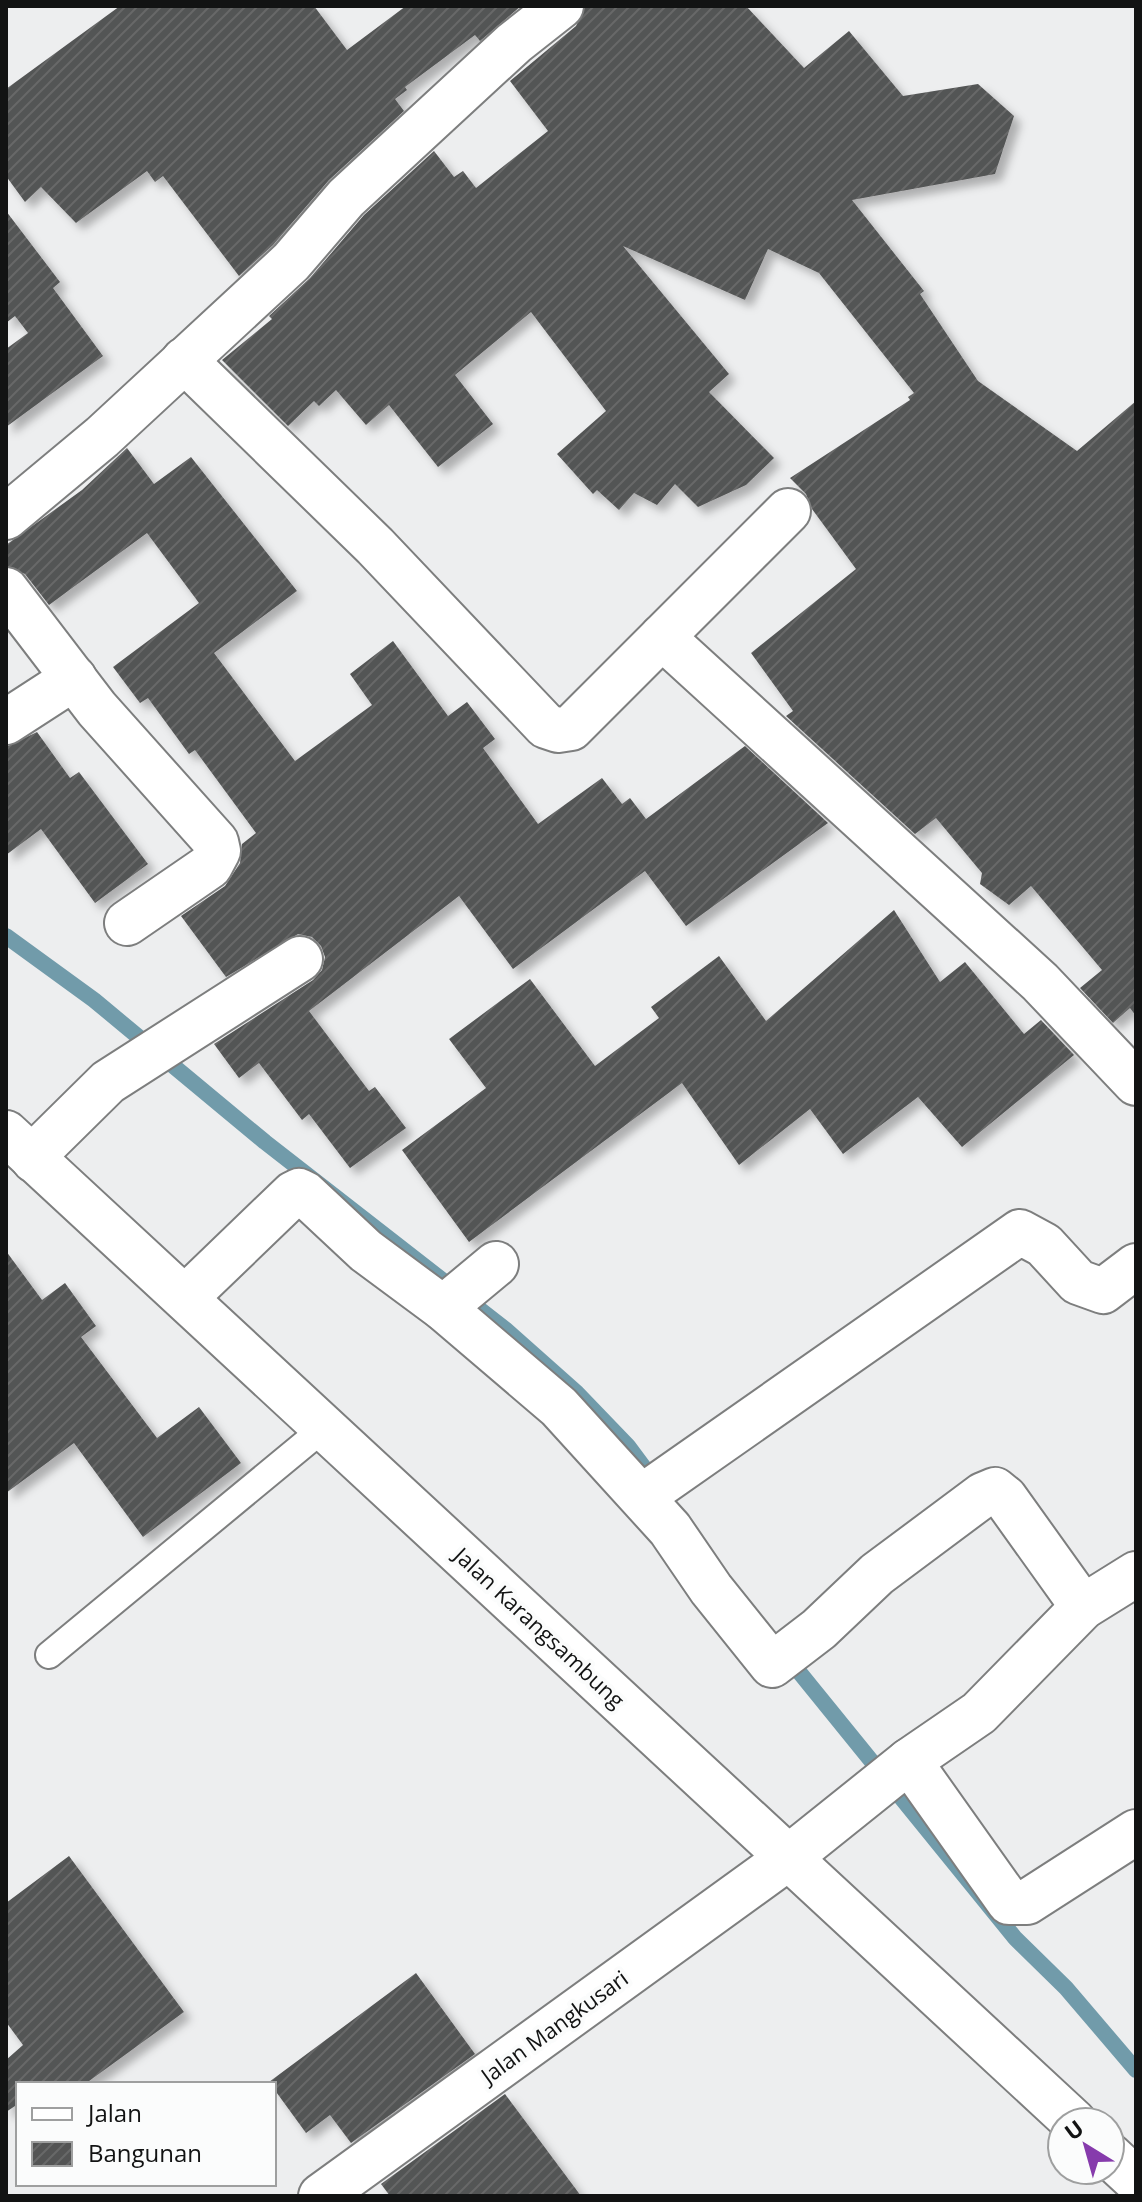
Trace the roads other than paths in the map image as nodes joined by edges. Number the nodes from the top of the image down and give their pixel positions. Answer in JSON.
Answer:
{"nodes":[{"id":1,"x":561,"y":6,"type":"edge"},
{"id":2,"x":184,"y":360,"type":"junction"},
{"id":3,"x":788,"y":511,"type":"dead end"},
{"id":4,"x":6,"y":517,"type":"edge"},
{"id":5,"x":6,"y":590,"type":"edge"},
{"id":6,"x":662,"y":637,"type":"junction"},
{"id":7,"x":74,"y":678,"type":"junction"},
{"id":8,"x":6,"y":722,"type":"edge"},
{"id":9,"x":127,"y":923,"type":"dead end"},
{"id":10,"x":300,"y":959,"type":"dead end"},
{"id":11,"x":1136,"y":1083,"type":"edge"},
{"id":12,"x":20,"y":1146,"type":"edge"},
{"id":13,"x":496,"y":1264,"type":"dead end"},
{"id":14,"x":1136,"y":1266,"type":"edge"},
{"id":15,"x":185,"y":1298,"type":"junction"},
{"id":16,"x":448,"y":1304,"type":"junction"},
{"id":17,"x":325,"y":1427,"type":"junction"},
{"id":18,"x":643,"y":1496,"type":"junction"},
{"id":19,"x":1136,"y":1574,"type":"edge"},
{"id":20,"x":1083,"y":1607,"type":"junction"},
{"id":21,"x":49,"y":1655,"type":"dead end"},
{"id":22,"x":891,"y":1775,"type":"junction"},
{"id":23,"x":1136,"y":1832,"type":"edge"},
{"id":24,"x":788,"y":1858,"type":"junction"},
{"id":25,"x":1057,"y":2106,"type":"edge"},
{"id":26,"x":321,"y":2196,"type":"edge"}],
"edges":[{"from":1,"to":2,"type":"street"},
{"from":2,"to":4,"type":"street"},
{"from":2,"to":6,"type":"street"},
{"from":3,"to":6,"type":"street"},
{"from":5,"to":7,"type":"street"},
{"from":6,"to":11,"type":"street"},
{"from":7,"to":8,"type":"street"},
{"from":7,"to":9,"type":"street"},
{"from":10,"to":12,"type":"street"},
{"from":12,"to":15,"type":"street","name":"Jalan Karangsambung"},
{"from":13,"to":16,"type":"street"},
{"from":14,"to":18,"type":"street"},
{"from":15,"to":16,"type":"street"},
{"from":15,"to":17,"type":"street","name":"Jalan Karangsambung"},
{"from":16,"to":18,"type":"street"},
{"from":17,"to":21,"type":"lane"},
{"from":17,"to":24,"type":"street","name":"Jalan Karangsambung"},
{"from":18,"to":20,"type":"street"},
{"from":19,"to":20,"type":"street","name":"Jalan Mangkusari"},
{"from":20,"to":22,"type":"street","name":"Jalan Mangkusari"},
{"from":22,"to":23,"type":"street"},
{"from":22,"to":24,"type":"street","name":"Jalan Mangkusari"},
{"from":24,"to":25,"type":"street","name":"Jalan Karangsambung"},
{"from":24,"to":26,"type":"street","name":"Jalan Mangkusari"}]}
